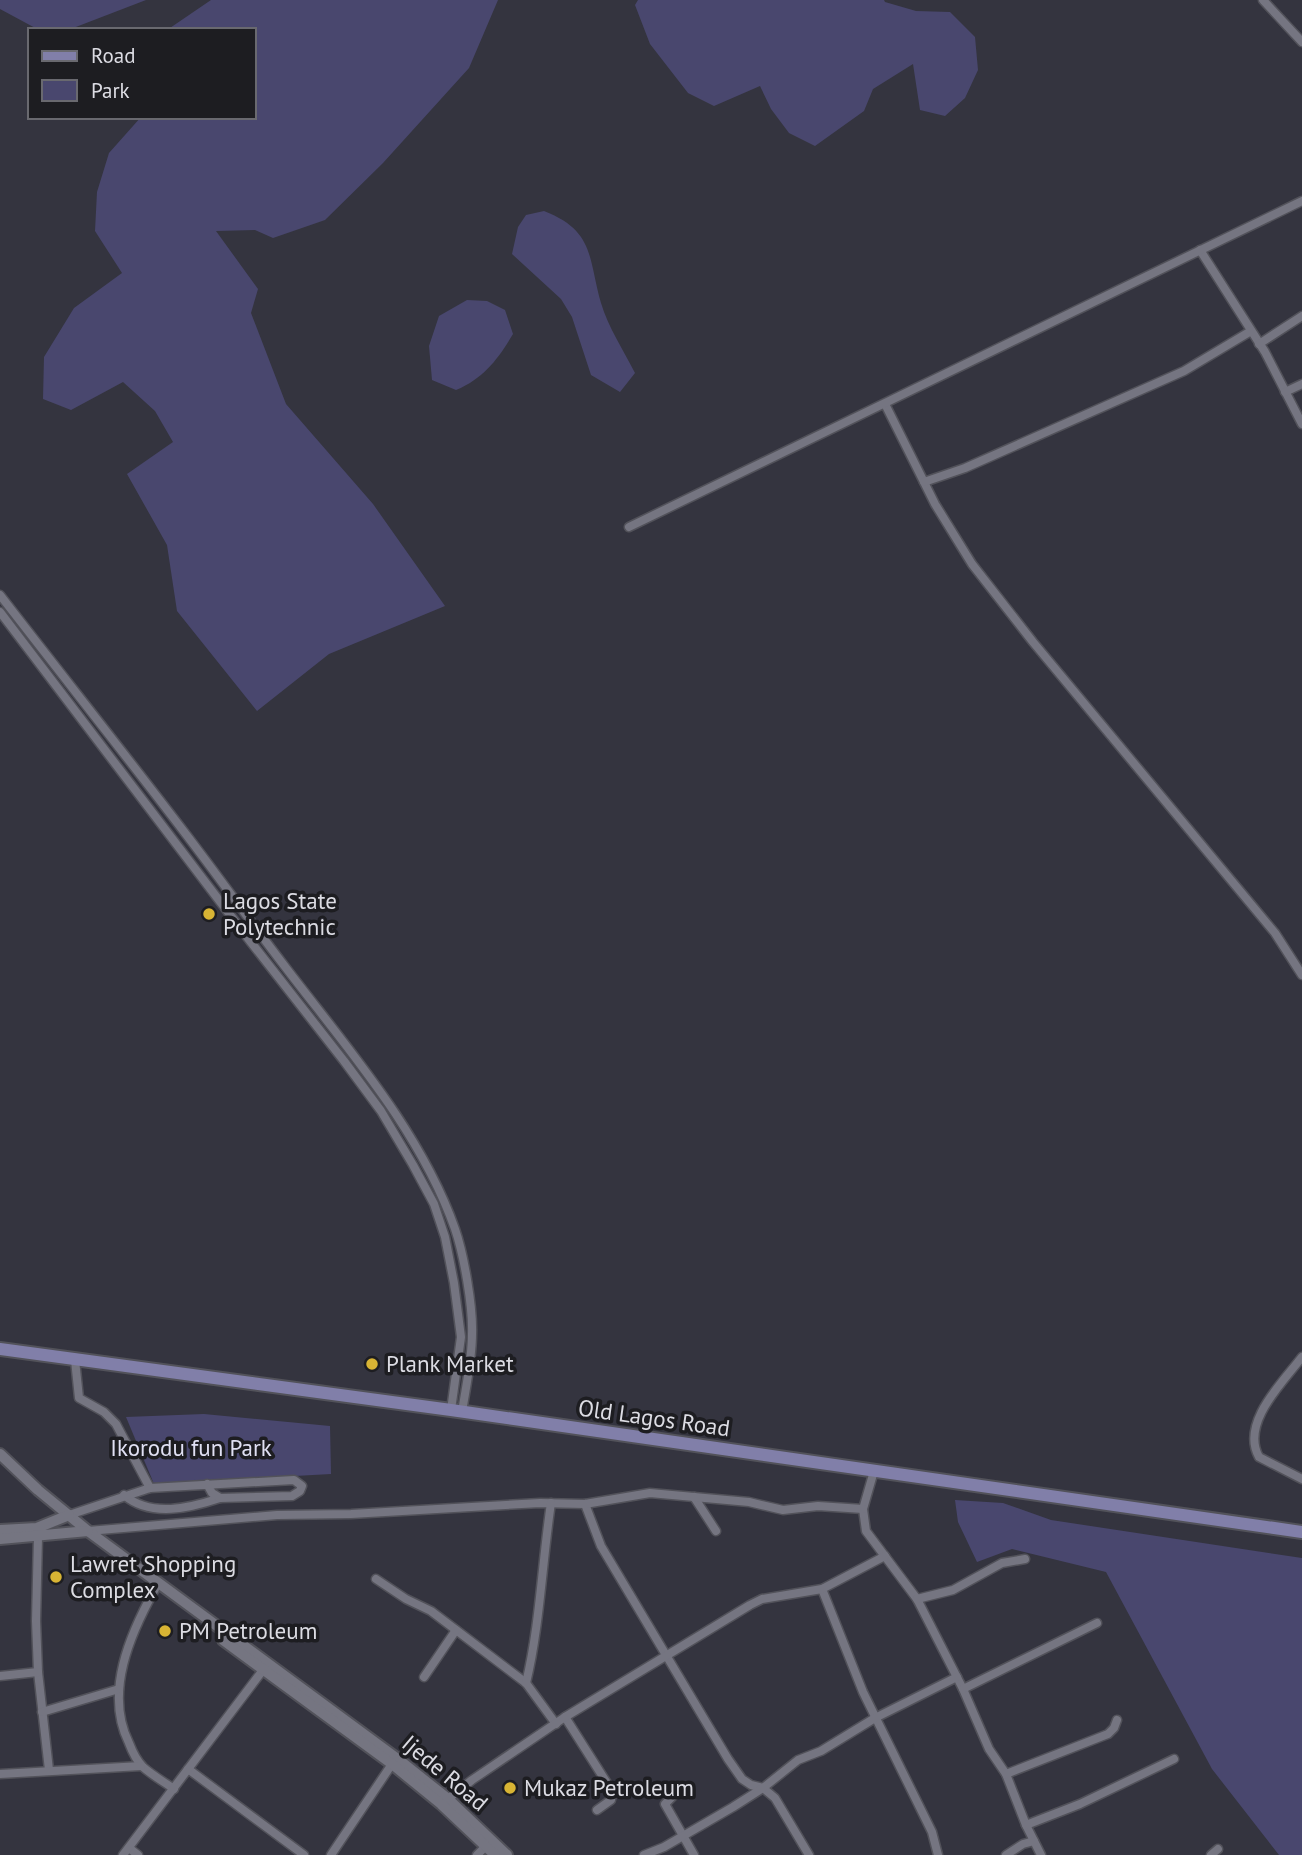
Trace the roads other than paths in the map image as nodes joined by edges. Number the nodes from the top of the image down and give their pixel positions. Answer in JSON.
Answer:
{"nodes":[{"id":1,"x":1263,"y":0,"type":"edge"},
{"id":2,"x":1302,"y":42,"type":"edge"},
{"id":3,"x":1302,"y":201,"type":"edge"},
{"id":4,"x":1200,"y":250,"type":"junction"},
{"id":5,"x":1302,"y":316,"type":"edge"},
{"id":6,"x":1251,"y":331,"type":"junction"},
{"id":7,"x":1259,"y":344,"type":"junction"},
{"id":8,"x":1302,"y":384,"type":"edge"},
{"id":9,"x":1285,"y":392,"type":"junction"},
{"id":10,"x":885,"y":404,"type":"junction"},
{"id":11,"x":1302,"y":424,"type":"edge"},
{"id":12,"x":924,"y":482,"type":"junction"},
{"id":13,"x":629,"y":527,"type":"dead end"},
{"id":14,"x":0,"y":594,"type":"edge"},
{"id":15,"x":0,"y":612,"type":"edge"},
{"id":16,"x":1302,"y":975,"type":"edge"},
{"id":17,"x":0,"y":1349,"type":"edge"},
{"id":18,"x":1302,"y":1357,"type":"edge"},
{"id":19,"x":75,"y":1360,"type":"junction"},
{"id":20,"x":456,"y":1411,"type":"junction"},
{"id":21,"x":0,"y":1454,"type":"edge"},
{"id":22,"x":0,"y":1462,"type":"edge"},
{"id":23,"x":874,"y":1472,"type":"junction"},
{"id":24,"x":1302,"y":1479,"type":"edge"},
{"id":25,"x":207,"y":1484,"type":"junction"},
{"id":26,"x":150,"y":1488,"type":"junction"},
{"id":27,"x":124,"y":1495,"type":"junction"},
{"id":28,"x":694,"y":1497,"type":"junction"},
{"id":29,"x":220,"y":1498,"type":"junction"},
{"id":30,"x":551,"y":1503,"type":"junction"},
{"id":31,"x":585,"y":1504,"type":"junction"},
{"id":32,"x":863,"y":1509,"type":"junction"},
{"id":33,"x":66,"y":1516,"type":"junction"},
{"id":34,"x":0,"y":1530,"type":"edge"},
{"id":35,"x":716,"y":1531,"type":"dead end"},
{"id":36,"x":84,"y":1532,"type":"junction"},
{"id":37,"x":1302,"y":1532,"type":"edge"},
{"id":38,"x":38,"y":1537,"type":"junction"},
{"id":39,"x":0,"y":1539,"type":"edge"},
{"id":40,"x":885,"y":1556,"type":"junction"},
{"id":41,"x":1025,"y":1559,"type":"dead end"},
{"id":42,"x":376,"y":1579,"type":"dead end"},
{"id":43,"x":155,"y":1589,"type":"junction"},
{"id":44,"x":822,"y":1589,"type":"junction"},
{"id":45,"x":917,"y":1599,"type":"junction"},
{"id":46,"x":1097,"y":1623,"type":"dead end"},
{"id":47,"x":456,"y":1630,"type":"junction"},
{"id":48,"x":668,"y":1656,"type":"junction"},
{"id":49,"x":263,"y":1670,"type":"junction"},
{"id":50,"x":38,"y":1672,"type":"junction"},
{"id":51,"x":0,"y":1675,"type":"edge"},
{"id":52,"x":424,"y":1677,"type":"dead end"},
{"id":53,"x":957,"y":1677,"type":"junction"},
{"id":54,"x":526,"y":1683,"type":"junction"},
{"id":55,"x":119,"y":1689,"type":"junction"},
{"id":56,"x":963,"y":1689,"type":"junction"},
{"id":57,"x":42,"y":1712,"type":"junction"},
{"id":58,"x":565,"y":1717,"type":"junction"},
{"id":59,"x":875,"y":1718,"type":"junction"},
{"id":60,"x":1116,"y":1720,"type":"dead end"},
{"id":61,"x":556,"y":1724,"type":"junction"},
{"id":62,"x":350,"y":1729,"type":"junction"},
{"id":63,"x":1174,"y":1759,"type":"dead end"},
{"id":64,"x":392,"y":1764,"type":"junction"},
{"id":65,"x":141,"y":1766,"type":"junction"},
{"id":66,"x":187,"y":1769,"type":"junction"},
{"id":67,"x":49,"y":1770,"type":"junction"},
{"id":68,"x":0,"y":1774,"type":"edge"},
{"id":69,"x":1006,"y":1774,"type":"junction"},
{"id":70,"x":763,"y":1788,"type":"junction"},
{"id":71,"x":174,"y":1789,"type":"junction"},
{"id":72,"x":676,"y":1793,"type":"dead end"},
{"id":73,"x":448,"y":1799,"type":"junction"},
{"id":74,"x":597,"y":1810,"type":"dead end"},
{"id":75,"x":1026,"y":1825,"type":"junction"},
{"id":76,"x":684,"y":1836,"type":"junction"},
{"id":77,"x":1034,"y":1841,"type":"junction"},
{"id":78,"x":486,"y":1846,"type":"junction"},
{"id":79,"x":126,"y":1852,"type":"edge"},
{"id":80,"x":138,"y":1855,"type":"edge"},
{"id":81,"x":304,"y":1855,"type":"edge"},
{"id":82,"x":331,"y":1855,"type":"edge"},
{"id":83,"x":477,"y":1855,"type":"edge"},
{"id":84,"x":495,"y":1855,"type":"edge"},
{"id":85,"x":507,"y":1855,"type":"edge"},
{"id":86,"x":644,"y":1855,"type":"edge"},
{"id":87,"x":694,"y":1855,"type":"edge"},
{"id":88,"x":810,"y":1855,"type":"edge"},
{"id":89,"x":938,"y":1855,"type":"edge"},
{"id":90,"x":1006,"y":1855,"type":"edge"},
{"id":91,"x":1041,"y":1855,"type":"edge"}],
"edges":[{"from":1,"to":2,"type":"street"},
{"from":3,"to":4,"type":"street"},
{"from":4,"to":6,"type":"street"},
{"from":4,"to":10,"type":"street"},
{"from":5,"to":7,"type":"street"},
{"from":6,"to":7,"type":"street"},
{"from":6,"to":12,"type":"street"},
{"from":7,"to":9,"type":"street"},
{"from":8,"to":9,"type":"street"},
{"from":9,"to":11,"type":"street"},
{"from":10,"to":12,"type":"street"},
{"from":10,"to":13,"type":"street"},
{"from":12,"to":16,"type":"street"},
{"from":14,"to":20,"type":"street"},
{"from":15,"to":20,"type":"street"},
{"from":17,"to":19,"type":"main road","name":"Old Lagos Road"},
{"from":18,"to":24,"type":"street"},
{"from":19,"to":20,"type":"main road","name":"Old Lagos Road"},
{"from":19,"to":26,"type":"street"},
{"from":20,"to":23,"type":"main road","name":"Old Lagos Road"},
{"from":21,"to":33,"type":"main road"},
{"from":22,"to":33,"type":"main road"},
{"from":23,"to":32,"type":"street"},
{"from":23,"to":37,"type":"main road","name":"Old Lagos Road"},
{"from":25,"to":26,"type":"street"},
{"from":25,"to":29,"type":"street"},
{"from":25,"to":29,"type":"street"},
{"from":26,"to":27,"type":"street"},
{"from":27,"to":29,"type":"street"},
{"from":27,"to":33,"type":"street"},
{"from":28,"to":31,"type":"street"},
{"from":28,"to":32,"type":"street"},
{"from":28,"to":35,"type":"street"},
{"from":30,"to":31,"type":"street"},
{"from":30,"to":36,"type":"street"},
{"from":30,"to":54,"type":"street"},
{"from":31,"to":48,"type":"street"},
{"from":32,"to":40,"type":"street"},
{"from":33,"to":34,"type":"main road"},
{"from":33,"to":36,"type":"main road"},
{"from":36,"to":38,"type":"main road"},
{"from":36,"to":43,"type":"main road"},
{"from":36,"to":62,"type":"main road"},
{"from":38,"to":39,"type":"main road"},
{"from":38,"to":50,"type":"street"},
{"from":40,"to":44,"type":"street"},
{"from":40,"to":45,"type":"street"},
{"from":41,"to":45,"type":"street"},
{"from":42,"to":47,"type":"street"},
{"from":43,"to":49,"type":"main road"},
{"from":43,"to":55,"type":"street"},
{"from":44,"to":48,"type":"street"},
{"from":44,"to":59,"type":"street"},
{"from":45,"to":53,"type":"street"},
{"from":46,"to":56,"type":"street"},
{"from":47,"to":52,"type":"street"},
{"from":47,"to":54,"type":"street"},
{"from":48,"to":58,"type":"street"},
{"from":48,"to":70,"type":"street"},
{"from":49,"to":62,"type":"main road"},
{"from":49,"to":66,"type":"street"},
{"from":50,"to":51,"type":"street"},
{"from":50,"to":57,"type":"street"},
{"from":53,"to":56,"type":"street"},
{"from":53,"to":59,"type":"street"},
{"from":54,"to":61,"type":"street"},
{"from":55,"to":57,"type":"street"},
{"from":55,"to":65,"type":"street"},
{"from":56,"to":69,"type":"street"},
{"from":57,"to":67,"type":"street"},
{"from":58,"to":61,"type":"street"},
{"from":58,"to":74,"type":"street"},
{"from":59,"to":70,"type":"street"},
{"from":59,"to":89,"type":"street"},
{"from":60,"to":69,"type":"street"},
{"from":61,"to":73,"type":"street"},
{"from":62,"to":64,"type":"main road","name":"Ijede Road"},
{"from":62,"to":73,"type":"main road","name":"Ijede Road"},
{"from":63,"to":75,"type":"street"},
{"from":64,"to":78,"type":"main road","name":"Ijede Road"},
{"from":64,"to":82,"type":"street"},
{"from":65,"to":67,"type":"street"},
{"from":65,"to":71,"type":"street"},
{"from":66,"to":71,"type":"street"},
{"from":66,"to":81,"type":"street"},
{"from":67,"to":68,"type":"street"},
{"from":69,"to":75,"type":"street"},
{"from":70,"to":76,"type":"street"},
{"from":70,"to":88,"type":"street"},
{"from":71,"to":79,"type":"street"},
{"from":72,"to":76,"type":"street"},
{"from":73,"to":85,"type":"main road","name":"Ijede Road"},
{"from":75,"to":77,"type":"street"},
{"from":76,"to":86,"type":"street"},
{"from":76,"to":87,"type":"street"},
{"from":77,"to":90,"type":"street"},
{"from":77,"to":91,"type":"street"},
{"from":78,"to":83,"type":"street"},
{"from":78,"to":84,"type":"main road","name":"Ijede Road"},
{"from":79,"to":80,"type":"street"}]}
